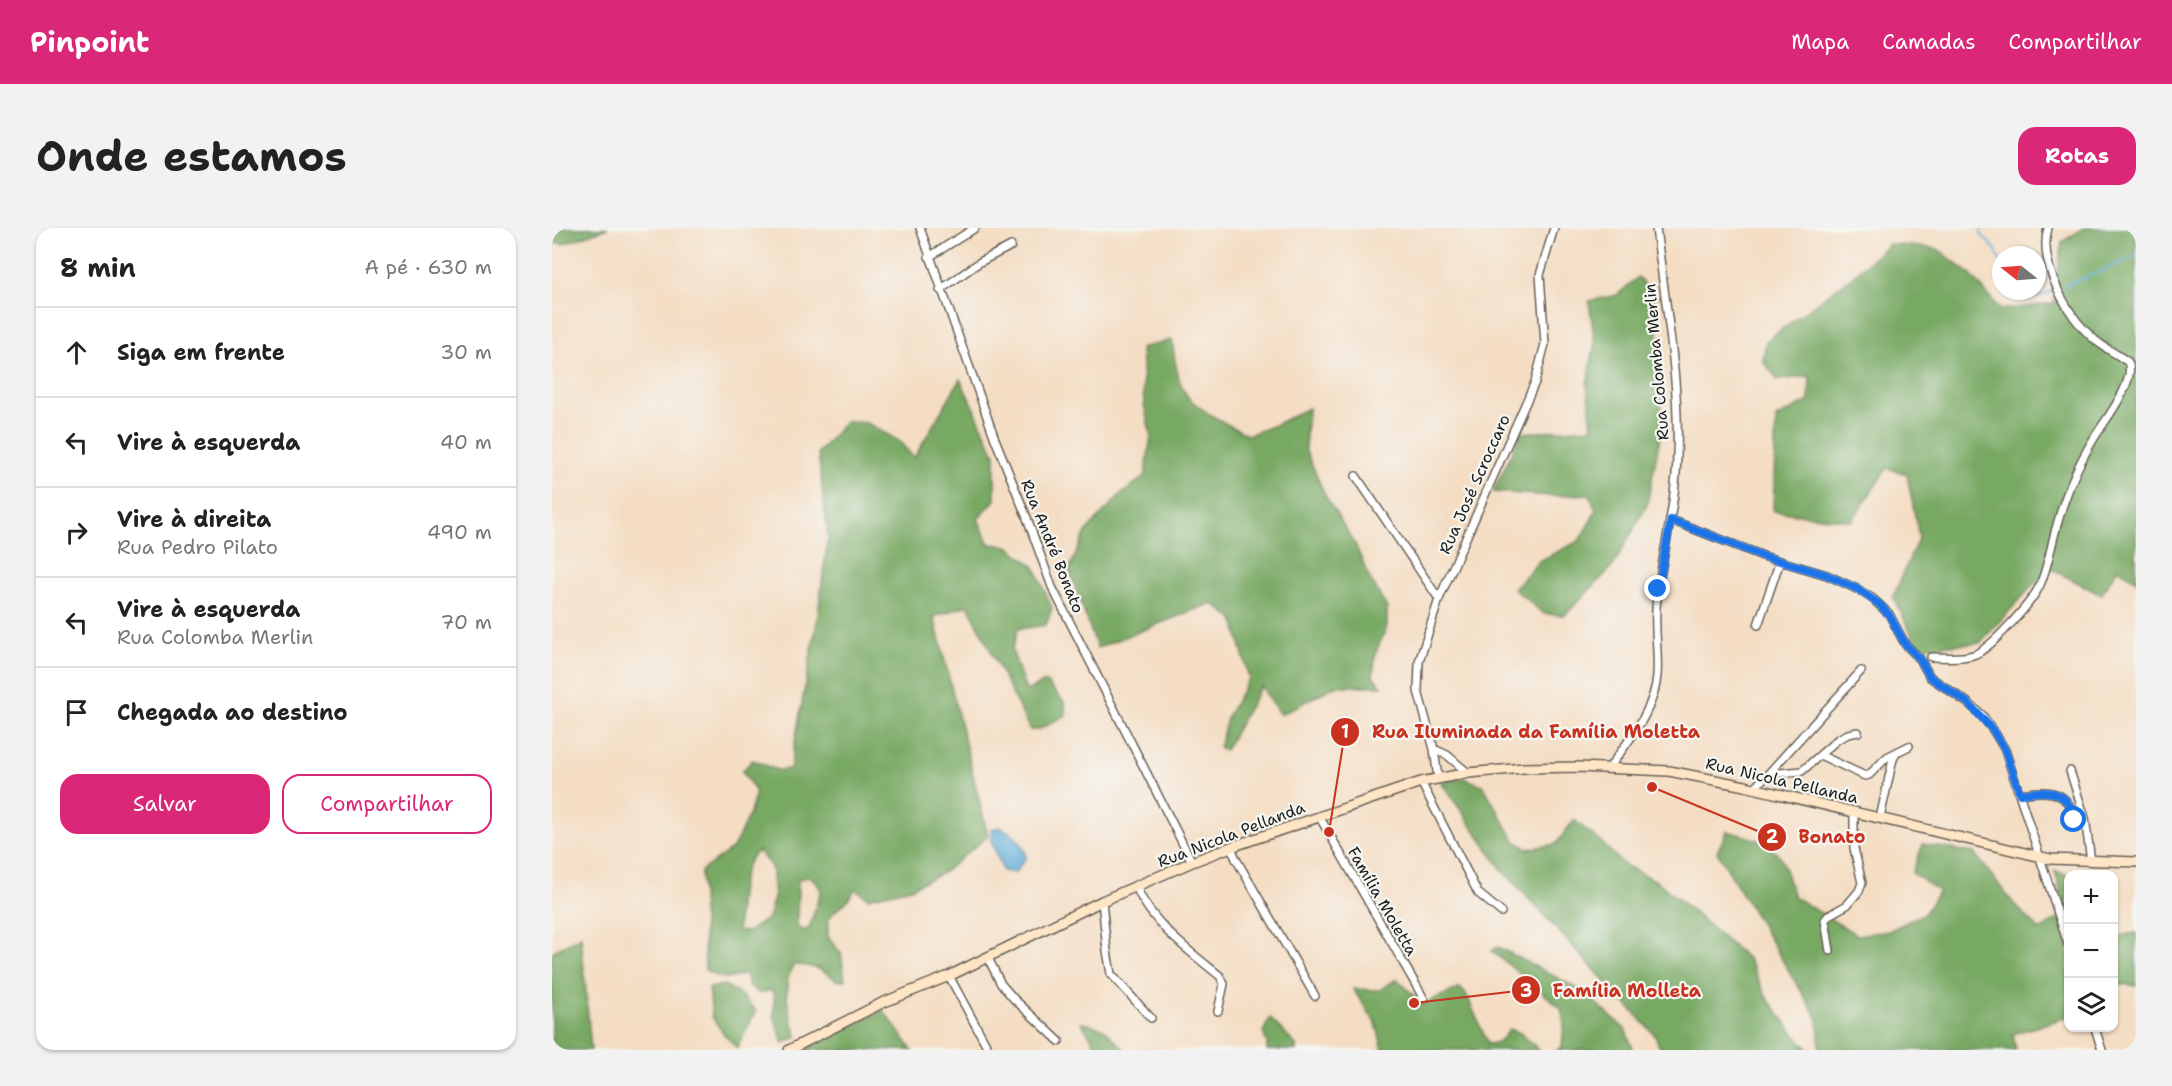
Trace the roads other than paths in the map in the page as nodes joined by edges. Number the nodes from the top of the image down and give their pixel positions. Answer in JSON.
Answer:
{"nodes":[{"id":1,"x":920,"y":228,"type":"edge"},
{"id":2,"x":975,"y":228,"type":"edge"},
{"id":3,"x":1554,"y":228,"type":"edge"},
{"id":4,"x":1656,"y":228,"type":"edge"},
{"id":5,"x":2048,"y":228,"type":"edge"},
{"id":6,"x":1011,"y":246,"type":"dead end"},
{"id":7,"x":929,"y":257,"type":"junction"},
{"id":8,"x":940,"y":290,"type":"junction"},
{"id":9,"x":1356,"y":476,"type":"dead end"},
{"id":10,"x":1671,"y":520,"type":"junction"},
{"id":11,"x":1780,"y":561,"type":"junction"},
{"id":12,"x":1438,"y":599,"type":"junction"},
{"id":13,"x":1758,"y":625,"type":"dead end"},
{"id":14,"x":1931,"y":657,"type":"dead end"},
{"id":15,"x":1861,"y":671,"type":"dead end"},
{"id":16,"x":1858,"y":732,"type":"dead end"},
{"id":17,"x":1909,"y":746,"type":"dead end"},
{"id":18,"x":1434,"y":749,"type":"junction"},
{"id":19,"x":1897,"y":752,"type":"junction"},
{"id":20,"x":1820,"y":755,"type":"junction"},
{"id":21,"x":1609,"y":768,"type":"junction"},
{"id":22,"x":2070,"y":771,"type":"dead end"},
{"id":23,"x":1468,"y":773,"type":"junction"},
{"id":24,"x":1768,"y":774,"type":"junction"},
{"id":25,"x":1438,"y":778,"type":"junction"},
{"id":26,"x":1421,"y":783,"type":"junction"},
{"id":27,"x":1754,"y":788,"type":"junction"},
{"id":28,"x":2020,"y":794,"type":"junction"},
{"id":29,"x":1854,"y":812,"type":"junction"},
{"id":30,"x":1319,"y":816,"type":"junction"},
{"id":31,"x":1880,"y":818,"type":"junction"},
{"id":32,"x":2074,"y":820,"type":"dead end"},
{"id":33,"x":1231,"y":847,"type":"junction"},
{"id":34,"x":2041,"y":857,"type":"junction"},
{"id":35,"x":2091,"y":861,"type":"junction"},
{"id":36,"x":1192,"y":862,"type":"junction"},
{"id":37,"x":2136,"y":862,"type":"edge"},
{"id":38,"x":1136,"y":887,"type":"junction"},
{"id":39,"x":1102,"y":901,"type":"junction"},
{"id":40,"x":1501,"y":912,"type":"dead end"},
{"id":41,"x":2064,"y":931,"type":"edge"},
{"id":42,"x":1830,"y":951,"type":"dead end"},
{"id":43,"x":988,"y":957,"type":"junction"},
{"id":44,"x":949,"y":976,"type":"junction"},
{"id":45,"x":1315,"y":996,"type":"dead end"},
{"id":46,"x":1424,"y":999,"type":"dead end"},
{"id":47,"x":1218,"y":1011,"type":"dead end"},
{"id":48,"x":1151,"y":1018,"type":"dead end"},
{"id":49,"x":2096,"y":1032,"type":"edge"},
{"id":50,"x":1059,"y":1041,"type":"dead end"},
{"id":51,"x":789,"y":1050,"type":"edge"},
{"id":52,"x":989,"y":1050,"type":"edge"},
{"id":53,"x":2102,"y":1050,"type":"edge"}],
"edges":[{"from":1,"to":7,"type":"street","name":"Rua André Bonato"},
{"from":2,"to":7,"type":"street"},
{"from":3,"to":12,"type":"street","name":"Rua José Scroccaro"},
{"from":4,"to":10,"type":"street","name":"Rua Colomba Merlin"},
{"from":5,"to":14,"type":"street"},
{"from":6,"to":8,"type":"street"},
{"from":7,"to":8,"type":"street","name":"Rua André Bonato"},
{"from":8,"to":36,"type":"street","name":"Rua André Bonato"},
{"from":9,"to":12,"type":"street"},
{"from":10,"to":11,"type":"street"},
{"from":10,"to":21,"type":"street","name":"Rua Colomba Merlin"},
{"from":11,"to":13,"type":"street"},
{"from":11,"to":28,"type":"street"},
{"from":12,"to":18,"type":"street","name":"Rua José Scroccaro"},
{"from":15,"to":24,"type":"street"},
{"from":16,"to":20,"type":"street"},
{"from":17,"to":19,"type":"street"},
{"from":18,"to":23,"type":"street"},
{"from":18,"to":25,"type":"street","name":"Rua José Scroccaro"},
{"from":19,"to":20,"type":"street"},
{"from":19,"to":31,"type":"street"},
{"from":20,"to":24,"type":"street"},
{"from":21,"to":23,"type":"main road","name":"Rua Nicola Pellanda"},
{"from":21,"to":27,"type":"main road","name":"Rua Nicola Pellanda"},
{"from":22,"to":35,"type":"street"},
{"from":23,"to":25,"type":"main road","name":"Rua Nicola Pellanda"},
{"from":24,"to":27,"type":"street"},
{"from":25,"to":26,"type":"main road","name":"Rua Nicola Pellanda"},
{"from":26,"to":30,"type":"main road","name":"Rua Nicola Pellanda"},
{"from":26,"to":40,"type":"street"},
{"from":27,"to":29,"type":"main road","name":"Rua Nicola Pellanda"},
{"from":28,"to":32,"type":"street"},
{"from":28,"to":34,"type":"street"},
{"from":29,"to":31,"type":"main road","name":"Rua Nicola Pellanda"},
{"from":29,"to":42,"type":"street"},
{"from":30,"to":33,"type":"main road","name":"Rua Nicola Pellanda"},
{"from":30,"to":46,"type":"street","name":"Família Moletta"},
{"from":31,"to":34,"type":"main road","name":"Rua Nicola Pellanda"},
{"from":33,"to":36,"type":"main road","name":"Rua Nicola Pellanda"},
{"from":33,"to":45,"type":"street"},
{"from":34,"to":35,"type":"main road","name":"Rua Nicola Pellanda"},
{"from":34,"to":41,"type":"street"},
{"from":35,"to":37,"type":"main road","name":"Rua Nicola Pellanda"},
{"from":36,"to":38,"type":"main road","name":"Rua Nicola Pellanda"},
{"from":38,"to":39,"type":"main road","name":"Rua Nicola Pellanda"},
{"from":38,"to":47,"type":"street"},
{"from":39,"to":43,"type":"main road","name":"Rua Nicola Pellanda"},
{"from":39,"to":48,"type":"street"},
{"from":43,"to":44,"type":"main road","name":"Rua Nicola Pellanda"},
{"from":43,"to":50,"type":"street"},
{"from":44,"to":51,"type":"main road","name":"Rua Nicola Pellanda"},
{"from":44,"to":52,"type":"street"},
{"from":49,"to":53,"type":"street"}]}
